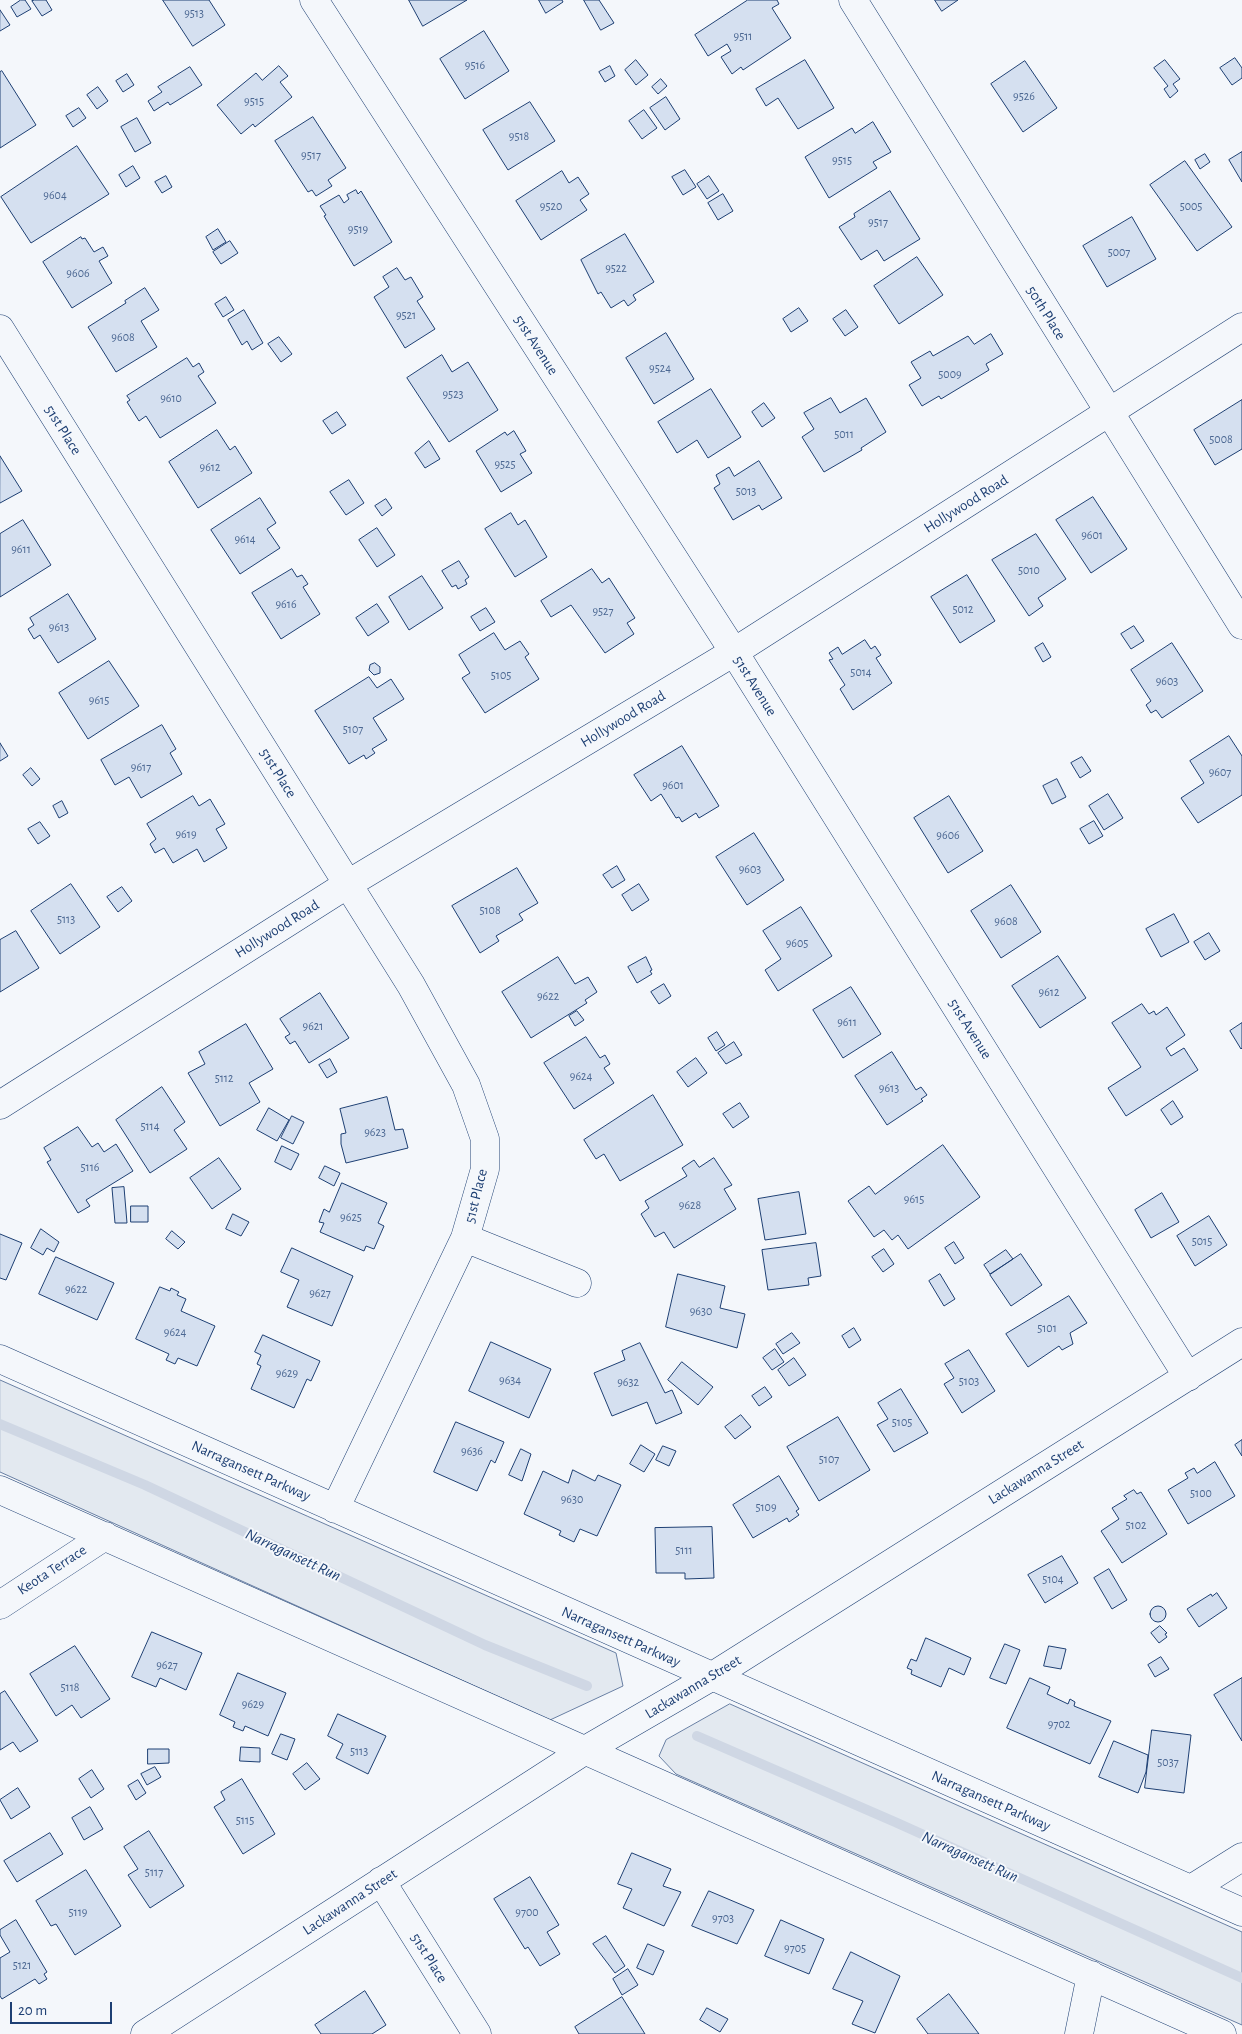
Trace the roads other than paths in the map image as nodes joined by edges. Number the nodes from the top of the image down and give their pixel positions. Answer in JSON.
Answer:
{"nodes":[{"id":1,"x":314,"y":0,"type":"edge"},
{"id":2,"x":853,"y":0,"type":"edge"},
{"id":3,"x":1242,"y":327,"type":"edge"},
{"id":4,"x":0,"y":329,"type":"edge"},
{"id":5,"x":1109,"y":414,"type":"junction"},
{"id":6,"x":1242,"y":625,"type":"edge"},
{"id":7,"x":734,"y":652,"type":"junction"},
{"id":8,"x":348,"y":884,"type":"junction"},
{"id":9,"x":0,"y":1104,"type":"edge"},
{"id":10,"x":465,"y":1238,"type":"junction"},
{"id":11,"x":577,"y":1283,"type":"dead end"},
{"id":12,"x":1242,"y":1342,"type":"edge"},
{"id":13,"x":0,"y":1359,"type":"edge"},
{"id":14,"x":1188,"y":1377,"type":"junction"},
{"id":15,"x":0,"y":1490,"type":"edge"},
{"id":16,"x":335,"y":1509,"type":"junction"},
{"id":17,"x":105,"y":1536,"type":"junction"},
{"id":18,"x":0,"y":1605,"type":"edge"},
{"id":19,"x":711,"y":1677,"type":"junction"},
{"id":20,"x":587,"y":1749,"type":"junction"},
{"id":21,"x":1242,"y":1857,"type":"edge"},
{"id":22,"x":382,"y":1881,"type":"junction"},
{"id":23,"x":1191,"y":1889,"type":"junction"},
{"id":24,"x":1242,"y":1912,"type":"edge"},
{"id":25,"x":1091,"y":1975,"type":"junction"},
{"id":26,"x":145,"y":2034,"type":"edge"},
{"id":27,"x":477,"y":2034,"type":"edge"},
{"id":28,"x":1079,"y":2034,"type":"edge"},
{"id":29,"x":1222,"y":2034,"type":"edge"}],
"edges":[{"from":1,"to":7,"type":"street","name":"51st Avenue"},
{"from":2,"to":5,"type":"street","name":"50th Place"},
{"from":3,"to":5,"type":"street","name":"Hollywood Road"},
{"from":4,"to":8,"type":"street","name":"51st Place"},
{"from":5,"to":6,"type":"street","name":"50th Place"},
{"from":5,"to":7,"type":"street","name":"Hollywood Road"},
{"from":7,"to":8,"type":"street","name":"Hollywood Road"},
{"from":7,"to":14,"type":"street","name":"51st Avenue"},
{"from":8,"to":9,"type":"street","name":"Hollywood Road"},
{"from":8,"to":10,"type":"street","name":"51st Place"},
{"from":10,"to":11,"type":"street","name":"51st Place"},
{"from":10,"to":16,"type":"street","name":"51st Place"},
{"from":12,"to":14,"type":"street","name":"Lackawanna Street"},
{"from":13,"to":16,"type":"street","name":"Narragansett Parkway"},
{"from":14,"to":19,"type":"street","name":"Lackawanna Street"},
{"from":15,"to":17,"type":"street"},
{"from":16,"to":19,"type":"street","name":"Narragansett Parkway"},
{"from":17,"to":18,"type":"street","name":"Keota Terrace"},
{"from":17,"to":20,"type":"street"},
{"from":19,"to":20,"type":"street","name":"Lackawanna Street"},
{"from":19,"to":23,"type":"street","name":"Narragansett Parkway"},
{"from":20,"to":22,"type":"street","name":"Lackawanna Street"},
{"from":20,"to":25,"type":"street"},
{"from":21,"to":23,"type":"street"},
{"from":22,"to":26,"type":"street","name":"Lackawanna Street"},
{"from":22,"to":27,"type":"street","name":"51st Place"},
{"from":23,"to":24,"type":"street","name":"Narragansett Parkway"},
{"from":25,"to":28,"type":"street"},
{"from":25,"to":29,"type":"street"}]}
